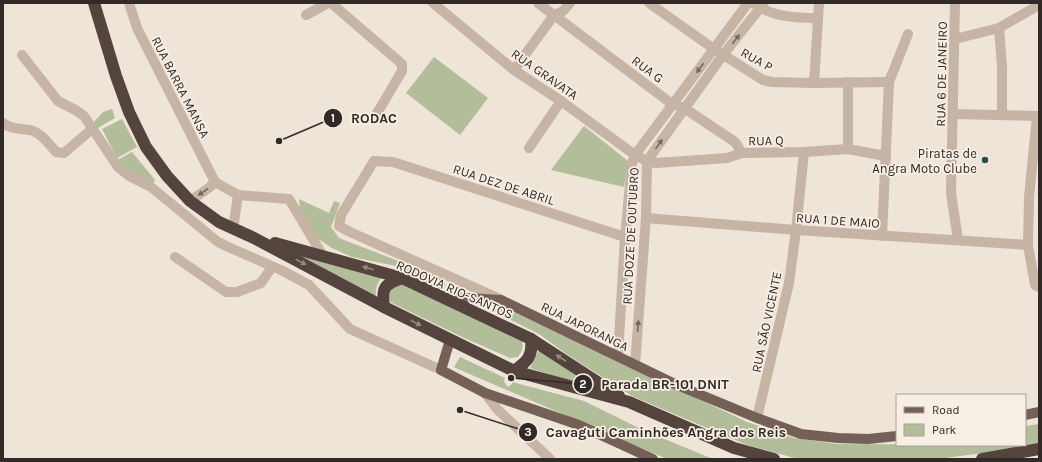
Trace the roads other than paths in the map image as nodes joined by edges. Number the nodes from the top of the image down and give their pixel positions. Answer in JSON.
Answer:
{"nodes":[{"id":1,"x":94,"y":3,"type":"edge"},
{"id":2,"x":129,"y":3,"type":"edge"},
{"id":3,"x":329,"y":3,"type":"edge"},
{"id":4,"x":434,"y":3,"type":"edge"},
{"id":5,"x":538,"y":3,"type":"edge"},
{"id":6,"x":570,"y":3,"type":"edge"},
{"id":7,"x":649,"y":3,"type":"edge"},
{"id":8,"x":748,"y":3,"type":"edge"},
{"id":9,"x":819,"y":3,"type":"edge"},
{"id":10,"x":955,"y":3,"type":"edge"},
{"id":11,"x":759,"y":5,"type":"edge"},
{"id":12,"x":1039,"y":5,"type":"edge"},
{"id":13,"x":306,"y":15,"type":"dead end"},
{"id":14,"x":554,"y":15,"type":"junction"},
{"id":15,"x":818,"y":18,"type":"junction"},
{"id":16,"x":999,"y":28,"type":"junction"},
{"id":17,"x":908,"y":34,"type":"dead end"},
{"id":18,"x":956,"y":39,"type":"junction"},
{"id":19,"x":714,"y":49,"type":"junction"},
{"id":20,"x":22,"y":55,"type":"dead end"},
{"id":21,"x":723,"y":55,"type":"junction"},
{"id":22,"x":514,"y":70,"type":"junction"},
{"id":23,"x":848,"y":82,"type":"junction"},
{"id":24,"x":890,"y":82,"type":"junction"},
{"id":25,"x":814,"y":83,"type":"junction"},
{"id":26,"x":561,"y":101,"type":"junction"},
{"id":27,"x":672,"y":104,"type":"junction"},
{"id":28,"x":684,"y":108,"type":"junction"},
{"id":29,"x":954,"y":114,"type":"junction"},
{"id":30,"x":1002,"y":114,"type":"junction"},
{"id":31,"x":1038,"y":116,"type":"edge"},
{"id":32,"x":373,"y":120,"type":"dead end"},
{"id":33,"x":3,"y":123,"type":"edge"},
{"id":34,"x":92,"y":130,"type":"junction"},
{"id":35,"x":529,"y":148,"type":"dead end"},
{"id":36,"x":848,"y":149,"type":"junction"},
{"id":37,"x":804,"y":152,"type":"junction"},
{"id":38,"x":742,"y":153,"type":"junction"},
{"id":39,"x":635,"y":155,"type":"junction"},
{"id":40,"x":886,"y":156,"type":"junction"},
{"id":41,"x":374,"y":161,"type":"joint"},
{"id":42,"x":647,"y":161,"type":"junction"},
{"id":43,"x":215,"y":182,"type":"junction"},
{"id":44,"x":630,"y":188,"type":"junction"},
{"id":45,"x":646,"y":189,"type":"junction"},
{"id":46,"x":238,"y":195,"type":"junction"},
{"id":47,"x":190,"y":201,"type":"junction"},
{"id":48,"x":646,"y":218,"type":"junction"},
{"id":49,"x":233,"y":229,"type":"junction"},
{"id":50,"x":796,"y":230,"type":"junction"},
{"id":51,"x":882,"y":236,"type":"junction"},
{"id":52,"x":625,"y":237,"type":"junction"},
{"id":53,"x":254,"y":238,"type":"junction"},
{"id":54,"x":958,"y":240,"type":"junction"},
{"id":55,"x":1028,"y":245,"type":"junction"},
{"id":56,"x":323,"y":256,"type":"junction"},
{"id":57,"x":175,"y":257,"type":"dead end"},
{"id":58,"x":272,"y":267,"type":"junction"},
{"id":59,"x":402,"y":278,"type":"junction"},
{"id":60,"x":1039,"y":287,"type":"edge"},
{"id":61,"x":447,"y":300,"type":"junction"},
{"id":62,"x":501,"y":300,"type":"junction"},
{"id":63,"x":384,"y":306,"type":"junction"},
{"id":64,"x":531,"y":339,"type":"junction"},
{"id":65,"x":450,"y":340,"type":"junction"},
{"id":66,"x":618,"y":356,"type":"junction"},
{"id":67,"x":635,"y":365,"type":"junction"},
{"id":68,"x":441,"y":370,"type":"junction"},
{"id":69,"x":514,"y":371,"type":"junction"},
{"id":70,"x":485,"y":393,"type":"junction"},
{"id":71,"x":629,"y":402,"type":"junction"},
{"id":72,"x":1039,"y":412,"type":"edge"},
{"id":73,"x":1026,"y":414,"type":"edge"},
{"id":74,"x":757,"y":418,"type":"junction"},
{"id":75,"x":896,"y":436,"type":"edge"},
{"id":76,"x":1039,"y":449,"type":"edge"},
{"id":77,"x":550,"y":459,"type":"edge"},
{"id":78,"x":653,"y":459,"type":"edge"},
{"id":79,"x":774,"y":459,"type":"edge"},
{"id":80,"x":982,"y":459,"type":"edge"}],
"edges":[{"from":1,"to":47,"type":"highway","name":"RODOVIA RIO-SANTOS"},
{"from":2,"to":43,"type":"street","name":"RUA BARRA MANSA"},
{"from":3,"to":13,"type":"street"},
{"from":3,"to":32,"type":"street"},
{"from":4,"to":22,"type":"street","name":"RUA GRAVATA"},
{"from":5,"to":14,"type":"street","name":"RUA G"},
{"from":6,"to":14,"type":"street"},
{"from":7,"to":19,"type":"street","name":"RUA P"},
{"from":8,"to":19,"type":"street","name":"RUA DOZE DE OUTUBRO"},
{"from":9,"to":15,"type":"street"},
{"from":10,"to":18,"type":"street","name":"RUA 6 DE JANEIRO"},
{"from":11,"to":15,"type":"street"},
{"from":21,"to":11,"type":"street","name":"RUA DOZE DE OUTUBRO","one_way":true},
{"from":12,"to":16,"type":"street"},
{"from":14,"to":22,"type":"street"},
{"from":14,"to":27,"type":"street","name":"RUA G"},
{"from":15,"to":25,"type":"street"},
{"from":16,"to":18,"type":"street"},
{"from":16,"to":30,"type":"street"},
{"from":17,"to":24,"type":"street"},
{"from":18,"to":29,"type":"street","name":"RUA 6 DE JANEIRO"},
{"from":19,"to":21,"type":"street","name":"RUA P"},
{"from":19,"to":27,"type":"street","name":"RUA DOZE DE OUTUBRO","one_way":true},
{"from":20,"to":34,"type":"street"},
{"from":21,"to":25,"type":"street","name":"RUA P"},
{"from":21,"to":28,"type":"street","name":"RUA DOZE DE OUTUBRO"},
{"from":22,"to":26,"type":"street","name":"RUA GRAVATA"},
{"from":23,"to":24,"type":"street","name":"RUA P"},
{"from":23,"to":25,"type":"street","name":"RUA P"},
{"from":23,"to":36,"type":"street"},
{"from":24,"to":40,"type":"street"},
{"from":26,"to":35,"type":"street"},
{"from":26,"to":39,"type":"street","name":"RUA GRAVATA"},
{"from":27,"to":28,"type":"street","name":"RUA G"},
{"from":27,"to":39,"type":"street","name":"RUA DOZE DE OUTUBRO"},
{"from":28,"to":38,"type":"street","name":"RUA G"},
{"from":42,"to":28,"type":"street","name":"RUA DOZE DE OUTUBRO","one_way":true},
{"from":29,"to":30,"type":"street"},
{"from":29,"to":54,"type":"street","name":"RUA 6 DE JANEIRO"},
{"from":30,"to":31,"type":"street"},
{"from":31,"to":55,"type":"street"},
{"from":33,"to":34,"type":"street"},
{"from":34,"to":58,"type":"street"},
{"from":36,"to":37,"type":"street","name":"RUA Q"},
{"from":36,"to":40,"type":"street","name":"RUA Q"},
{"from":37,"to":38,"type":"street","name":"RUA Q"},
{"from":37,"to":50,"type":"street","name":"RUA SÃO VICENTE"},
{"from":38,"to":42,"type":"street","name":"RUA Q"},
{"from":39,"to":42,"type":"street","name":"RUA GRAVATA"},
{"from":39,"to":44,"type":"street","name":"RUA DOZE DE OUTUBRO"},
{"from":40,"to":51,"type":"street"},
{"from":41,"to":52,"type":"street","name":"RUA DEZ DE ABRIL"},
{"from":41,"to":62,"type":"street","name":"RUA JAPORANGA"},
{"from":42,"to":45,"type":"street","name":"RUA DOZE DE OUTUBRO"},
{"from":43,"to":46,"type":"street"},
{"from":43,"to":47,"type":"street","one_way":true},
{"from":44,"to":45,"type":"street"},
{"from":44,"to":52,"type":"street","name":"RUA DOZE DE OUTUBRO"},
{"from":45,"to":48,"type":"street","name":"RUA DOZE DE OUTUBRO"},
{"from":46,"to":49,"type":"street"},
{"from":46,"to":56,"type":"street"},
{"from":47,"to":49,"type":"highway","name":"RODOVIA RIO-SANTOS"},
{"from":48,"to":50,"type":"street","name":"RUA 1 DE MAIO"},
{"from":67,"to":48,"type":"street","name":"RUA DOZE DE OUTUBRO","one_way":true},
{"from":49,"to":53,"type":"highway","name":"RODOVIA RIO-SANTOS"},
{"from":50,"to":51,"type":"street","name":"RUA 1 DE MAIO"},
{"from":50,"to":74,"type":"street","name":"RUA SÃO VICENTE"},
{"from":51,"to":54,"type":"street","name":"RUA 1 DE MAIO"},
{"from":52,"to":66,"type":"street","name":"RUA DOZE DE OUTUBRO"},
{"from":53,"to":56,"type":"highway","name":"RODOVIA RIO-SANTOS"},
{"from":53,"to":63,"type":"highway","name":"RODOVIA RIO-SANTOS","one_way":true},
{"from":54,"to":55,"type":"street","name":"RUA 1 DE MAIO"},
{"from":55,"to":60,"type":"street"},
{"from":59,"to":56,"type":"highway","name":"RODOVIA RIO-SANTOS","one_way":true},
{"from":57,"to":58,"type":"street"},
{"from":58,"to":68,"type":"street"},
{"from":59,"to":61,"type":"highway","name":"RODOVIA RIO-SANTOS"},
{"from":59,"to":63,"type":"highway"},
{"from":61,"to":62,"type":"main road"},
{"from":61,"to":64,"type":"highway","name":"RODOVIA RIO-SANTOS"},
{"from":62,"to":66,"type":"main road","name":"RUA JAPORANGA"},
{"from":63,"to":65,"type":"highway","name":"RODOVIA RIO-SANTOS","one_way":true},
{"from":64,"to":69,"type":"highway"},
{"from":71,"to":64,"type":"highway","name":"RODOVIA RIO-SANTOS","one_way":true},
{"from":65,"to":68,"type":"main road"},
{"from":65,"to":69,"type":"highway","name":"RODOVIA RIO-SANTOS"},
{"from":66,"to":67,"type":"main road","name":"RUA JAPORANGA"},
{"from":67,"to":74,"type":"main road","name":"RUA JAPORANGA"},
{"from":68,"to":70,"type":"main road"},
{"from":69,"to":71,"type":"highway","name":"RODOVIA RIO-SANTOS"},
{"from":70,"to":77,"type":"street"},
{"from":70,"to":78,"type":"main road"},
{"from":71,"to":79,"type":"highway","name":"RODOVIA RIO-SANTOS"},
{"from":72,"to":73,"type":"main road"},
{"from":74,"to":75,"type":"main road","name":"RUA JAPORANGA"},
{"from":76,"to":80,"type":"highway"}]}
